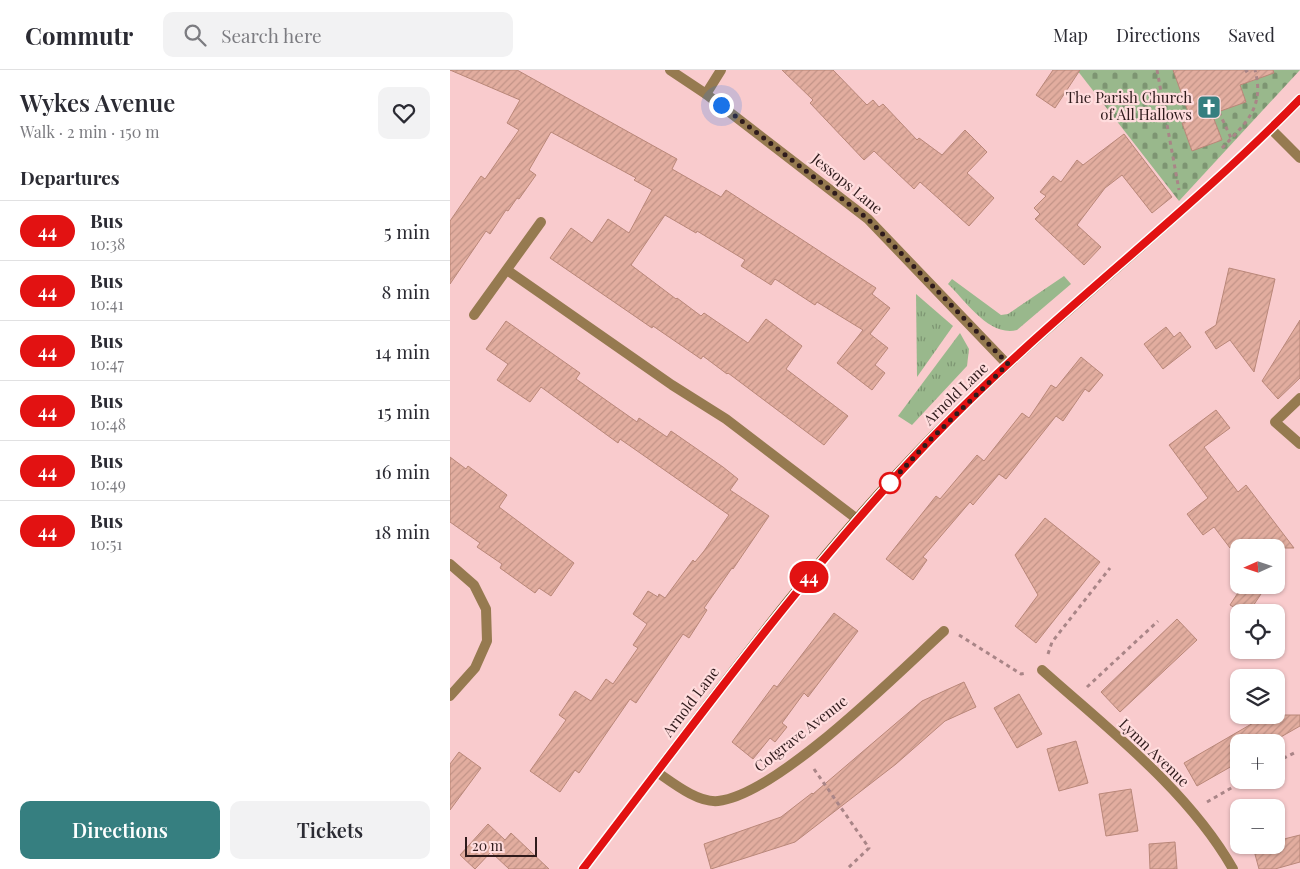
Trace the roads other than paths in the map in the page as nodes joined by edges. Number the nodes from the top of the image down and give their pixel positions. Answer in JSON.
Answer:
{"nodes":[{"id":1,"x":670,"y":70,"type":"edge"},
{"id":2,"x":721,"y":70,"type":"edge"},
{"id":3,"x":706,"y":94,"type":"junction"},
{"id":4,"x":1300,"y":98,"type":"edge"},
{"id":5,"x":1271,"y":129,"type":"junction"},
{"id":6,"x":1300,"y":158,"type":"edge"},
{"id":7,"x":541,"y":222,"type":"dead end"},
{"id":8,"x":507,"y":270,"type":"junction"},
{"id":9,"x":474,"y":315,"type":"dead end"},
{"id":10,"x":1008,"y":364,"type":"junction"},
{"id":11,"x":1300,"y":398,"type":"edge"},
{"id":12,"x":1300,"y":444,"type":"edge"},
{"id":13,"x":856,"y":519,"type":"junction"},
{"id":14,"x":450,"y":564,"type":"edge"},
{"id":15,"x":944,"y":631,"type":"road end"},
{"id":16,"x":1042,"y":670,"type":"road end"},
{"id":17,"x":450,"y":696,"type":"edge"},
{"id":18,"x":657,"y":772,"type":"junction"},
{"id":19,"x":583,"y":869,"type":"edge"},
{"id":20,"x":1233,"y":869,"type":"edge"}],
"edges":[{"from":1,"to":3,"type":"street","name":"Jessops Lane"},
{"from":2,"to":3,"type":"street"},
{"from":3,"to":10,"type":"street","name":"Jessops Lane"},
{"from":4,"to":5,"type":"street","name":"Arnold Lane"},
{"from":5,"to":6,"type":"street"},
{"from":5,"to":10,"type":"street","name":"Arnold Lane"},
{"from":7,"to":8,"type":"street"},
{"from":8,"to":9,"type":"street"},
{"from":8,"to":13,"type":"street"},
{"from":10,"to":13,"type":"street","name":"Arnold Lane"},
{"from":11,"to":12,"type":"street"},
{"from":13,"to":18,"type":"street","name":"Arnold Lane"},
{"from":14,"to":17,"type":"street"},
{"from":15,"to":18,"type":"street","name":"Cotgrave Avenue"},
{"from":16,"to":20,"type":"street","name":"Lymn Avenue"},
{"from":18,"to":19,"type":"street","name":"Arnold Lane"}]}
